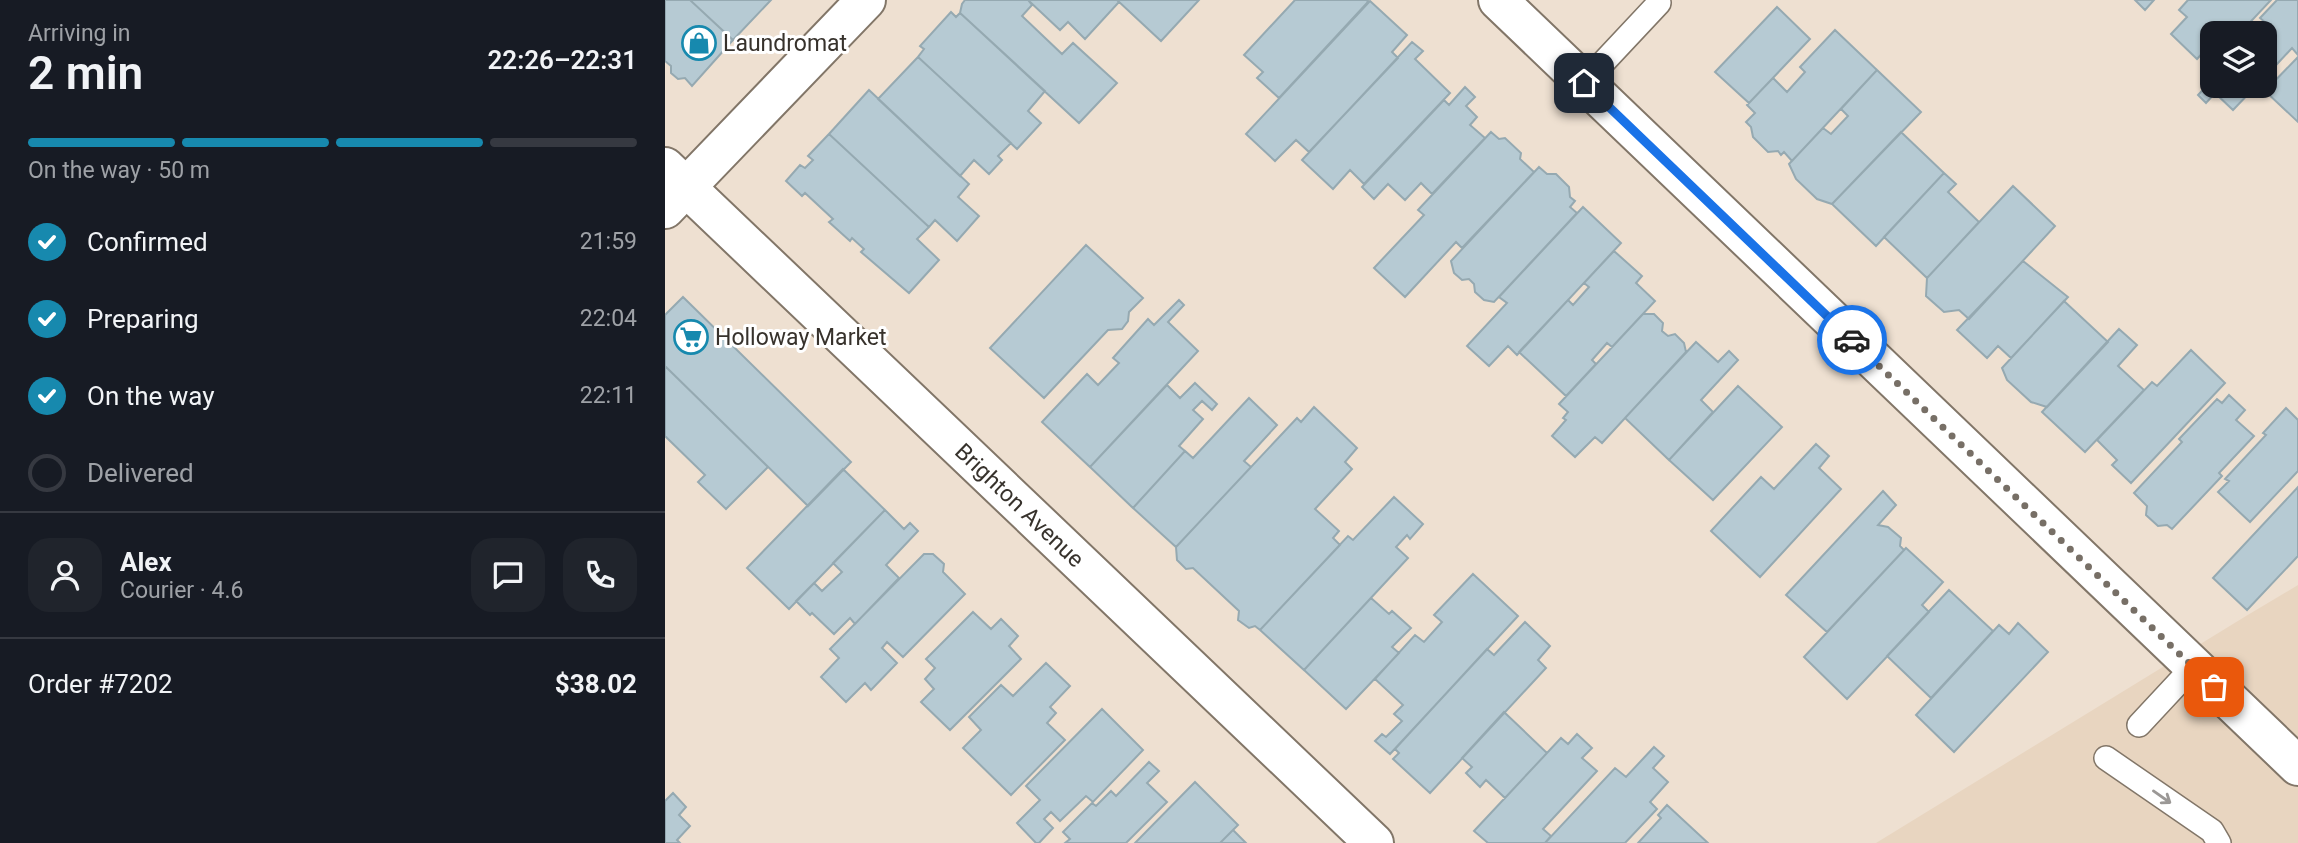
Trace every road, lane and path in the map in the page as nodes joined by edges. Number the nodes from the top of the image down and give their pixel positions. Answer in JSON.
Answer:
{"nodes":[{"id":1,"x":866,"y":0,"type":"edge"},
{"id":2,"x":1498,"y":0,"type":"edge"},
{"id":3,"x":1659,"y":3,"type":"dead end"},
{"id":4,"x":1584,"y":83,"type":"junction"},
{"id":5,"x":672,"y":187,"type":"edge"},
{"id":6,"x":2193,"y":667,"type":"junction"},
{"id":7,"x":2139,"y":725,"type":"dead end"},
{"id":8,"x":2106,"y":758,"type":"dead end"},
{"id":9,"x":2298,"y":766,"type":"edge"},
{"id":10,"x":1374,"y":843,"type":"edge"},
{"id":11,"x":2219,"y":843,"type":"edge"}],
"edges":[{"from":1,"to":5,"type":"street"},
{"from":2,"to":4,"type":"street"},
{"from":3,"to":4,"type":"lane"},
{"from":4,"to":6,"type":"street"},
{"from":5,"to":10,"type":"street","name":"Brighton Avenue"},
{"from":6,"to":7,"type":"lane"},
{"from":6,"to":9,"type":"street"},
{"from":8,"to":11,"type":"lane","one_way":true}]}
